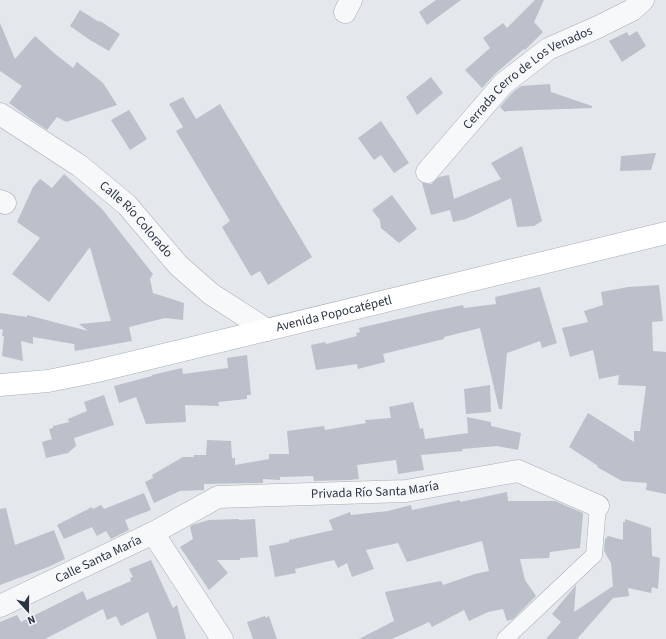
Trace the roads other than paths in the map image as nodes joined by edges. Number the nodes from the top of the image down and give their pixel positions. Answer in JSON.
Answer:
{"nodes":[{"id":1,"x":643,"y":0,"type":"edge"},
{"id":2,"x":0,"y":114,"type":"edge"},
{"id":3,"x":427,"y":172,"type":"dead end"},
{"id":4,"x":666,"y":233,"type":"edge"},
{"id":5,"x":267,"y":330,"type":"junction"},
{"id":6,"x":0,"y":386,"type":"edge"},
{"id":7,"x":598,"y":506,"type":"joint"},
{"id":8,"x":153,"y":533,"type":"junction"},
{"id":9,"x":0,"y":606,"type":"edge"},
{"id":10,"x":222,"y":639,"type":"edge"},
{"id":11,"x":505,"y":639,"type":"edge"}],
"edges":[{"from":1,"to":3,"type":"street","name":"Cerrada Cerro de Los Venados"},
{"from":2,"to":5,"type":"street","name":"Calle Río Colorado"},
{"from":4,"to":5,"type":"main road","name":"Avenida Popocatépetl"},
{"from":5,"to":6,"type":"main road","name":"Avenida Popocatépetl"},
{"from":7,"to":8,"type":"street","name":"Privada Río Santa María"},
{"from":7,"to":11,"type":"street"},
{"from":8,"to":9,"type":"street","name":"Calle Santa María"},
{"from":8,"to":10,"type":"street"}]}
